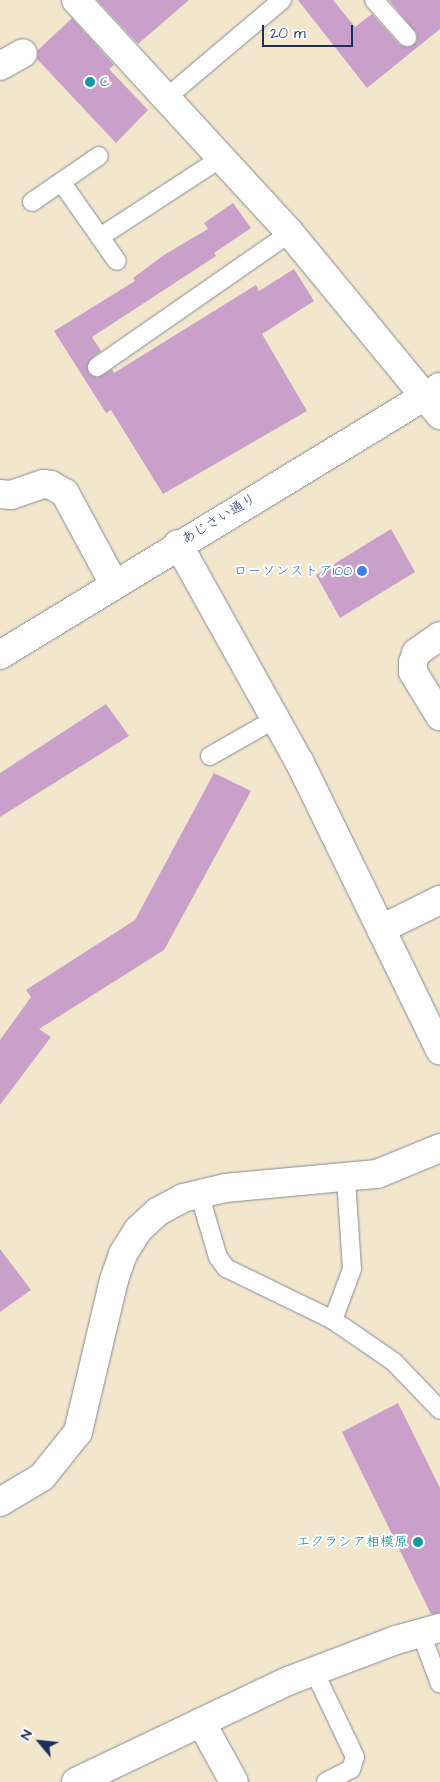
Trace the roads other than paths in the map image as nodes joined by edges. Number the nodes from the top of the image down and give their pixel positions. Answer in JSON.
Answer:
{"nodes":[{"id":1,"x":76,"y":0,"type":"edge"},
{"id":2,"x":282,"y":0,"type":"edge"},
{"id":3,"x":374,"y":0,"type":"edge"},
{"id":4,"x":407,"y":38,"type":"dead end"},
{"id":5,"x":166,"y":98,"type":"junction"},
{"id":6,"x":99,"y":156,"type":"dead end"},
{"id":7,"x":220,"y":158,"type":"junction"},
{"id":8,"x":62,"y":182,"type":"junction"},
{"id":9,"x":32,"y":202,"type":"dead end"},
{"id":10,"x":290,"y":233,"type":"junction"},
{"id":11,"x":100,"y":237,"type":"junction"},
{"id":12,"x":117,"y":261,"type":"dead end"},
{"id":13,"x":97,"y":367,"type":"dead end"},
{"id":14,"x":435,"y":399,"type":"edge"},
{"id":15,"x":0,"y":494,"type":"edge"},
{"id":16,"x":178,"y":544,"type":"junction"},
{"id":17,"x":114,"y":584,"type":"junction"},
{"id":18,"x":440,"y":636,"type":"edge"},
{"id":19,"x":0,"y":654,"type":"edge"},
{"id":20,"x":440,"y":716,"type":"edge"},
{"id":21,"x":275,"y":719,"type":"junction"},
{"id":22,"x":210,"y":756,"type":"dead end"},
{"id":23,"x":440,"y":900,"type":"edge"},
{"id":24,"x":382,"y":929,"type":"junction"},
{"id":25,"x":440,"y":1050,"type":"edge"},
{"id":26,"x":440,"y":1148,"type":"edge"},
{"id":27,"x":346,"y":1178,"type":"junction"},
{"id":28,"x":199,"y":1193,"type":"junction"},
{"id":29,"x":333,"y":1320,"type":"junction"},
{"id":30,"x":440,"y":1410,"type":"edge"},
{"id":31,"x":0,"y":1502,"type":"edge"},
{"id":32,"x":430,"y":1631,"type":"edge"},
{"id":33,"x":314,"y":1671,"type":"junction"},
{"id":34,"x":440,"y":1684,"type":"edge"},
{"id":35,"x":200,"y":1722,"type":"junction"},
{"id":36,"x":76,"y":1782,"type":"edge"},
{"id":37,"x":234,"y":1782,"type":"edge"},
{"id":38,"x":326,"y":1782,"type":"edge"}],
"edges":[{"from":1,"to":5,"type":"street"},
{"from":2,"to":5,"type":"lane"},
{"from":3,"to":4,"type":"lane"},
{"from":5,"to":7,"type":"street"},
{"from":6,"to":8,"type":"lane"},
{"from":7,"to":10,"type":"street"},
{"from":7,"to":11,"type":"lane"},
{"from":8,"to":9,"type":"lane"},
{"from":8,"to":11,"type":"lane"},
{"from":10,"to":13,"type":"lane"},
{"from":10,"to":14,"type":"street"},
{"from":11,"to":12,"type":"lane"},
{"from":14,"to":16,"type":"street","name":"あじさい通り"},
{"from":15,"to":17,"type":"street"},
{"from":16,"to":17,"type":"street","name":"あじさい通り"},
{"from":16,"to":21,"type":"street"},
{"from":17,"to":19,"type":"street","name":"あじさい通り"},
{"from":18,"to":20,"type":"street"},
{"from":21,"to":22,"type":"lane"},
{"from":21,"to":24,"type":"street"},
{"from":23,"to":24,"type":"street"},
{"from":24,"to":25,"type":"street"},
{"from":26,"to":27,"type":"street"},
{"from":27,"to":28,"type":"street"},
{"from":27,"to":29,"type":"lane"},
{"from":28,"to":29,"type":"lane"},
{"from":28,"to":31,"type":"street"},
{"from":29,"to":30,"type":"lane"},
{"from":32,"to":33,"type":"street"},
{"from":32,"to":34,"type":"lane"},
{"from":33,"to":35,"type":"street"},
{"from":33,"to":38,"type":"lane"},
{"from":35,"to":36,"type":"street"},
{"from":35,"to":37,"type":"street"}]}
